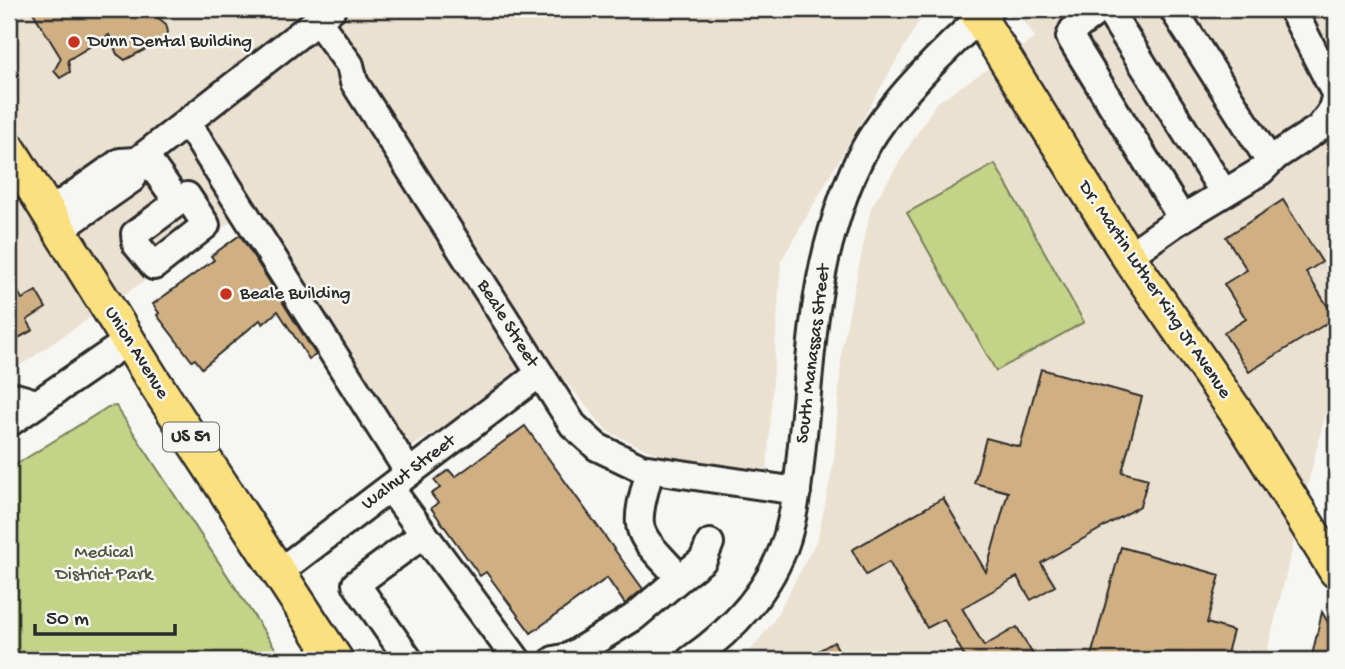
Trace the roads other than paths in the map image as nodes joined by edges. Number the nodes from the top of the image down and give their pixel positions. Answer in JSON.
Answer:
{"nodes":[{"id":1,"x":1100,"y":9,"type":"edge"},
{"id":2,"x":1108,"y":9,"type":"edge"},
{"id":3,"x":1173,"y":9,"type":"edge"},
{"id":4,"x":1292,"y":9,"type":"edge"},
{"id":5,"x":981,"y":12,"type":"edge"},
{"id":6,"x":318,"y":19,"type":"edge"},
{"id":7,"x":187,"y":122,"type":"junction"},
{"id":8,"x":9,"y":149,"type":"edge"},
{"id":9,"x":1276,"y":156,"type":"junction"},
{"id":10,"x":141,"y":159,"type":"junction"},
{"id":11,"x":1224,"y":193,"type":"junction"},
{"id":12,"x":178,"y":202,"type":"dead end"},
{"id":13,"x":53,"y":221,"type":"junction"},
{"id":14,"x":1178,"y":221,"type":"junction"},
{"id":15,"x":1128,"y":256,"type":"junction"},
{"id":16,"x":128,"y":341,"type":"junction"},
{"id":17,"x":539,"y":374,"type":"junction"},
{"id":18,"x":9,"y":395,"type":"edge"},
{"id":19,"x":36,"y":403,"type":"junction"},
{"id":20,"x":9,"y":423,"type":"edge"},
{"id":21,"x":650,"y":470,"type":"junction"},
{"id":22,"x":399,"y":481,"type":"junction"},
{"id":23,"x":797,"y":491,"type":"junction"},
{"id":24,"x":424,"y":534,"type":"junction"},
{"id":25,"x":710,"y":543,"type":"dead end"},
{"id":26,"x":1336,"y":570,"type":"edge"},
{"id":27,"x":279,"y":572,"type":"junction"},
{"id":28,"x":680,"y":578,"type":"junction"},
{"id":29,"x":336,"y":660,"type":"edge"},
{"id":30,"x":409,"y":660,"type":"edge"},
{"id":31,"x":517,"y":660,"type":"edge"},
{"id":32,"x":554,"y":660,"type":"edge"},
{"id":33,"x":690,"y":660,"type":"edge"}],
"edges":[{"from":1,"to":14,"type":"street"},
{"from":2,"to":11,"type":"street"},
{"from":3,"to":9,"type":"street"},
{"from":4,"to":9,"type":"street"},
{"from":5,"to":15,"type":"main road","name":"Dr. Martin Luther King Jr Avenue"},
{"from":5,"to":23,"type":"street","name":"South Manassas Street"},
{"from":6,"to":7,"type":"street"},
{"from":6,"to":17,"type":"street","name":"Beale Street"},
{"from":7,"to":10,"type":"street"},
{"from":7,"to":22,"type":"street"},
{"from":8,"to":13,"type":"main road","name":"Union Avenue","number":"US 51"},
{"from":9,"to":11,"type":"street"},
{"from":10,"to":12,"type":"street"},
{"from":10,"to":13,"type":"street"},
{"from":11,"to":14,"type":"street"},
{"from":13,"to":16,"type":"main road","name":"Union Avenue","number":"US 51"},
{"from":14,"to":15,"type":"street"},
{"from":15,"to":26,"type":"main road","name":"Dr. Martin Luther King Jr Avenue"},
{"from":16,"to":19,"type":"street"},
{"from":16,"to":27,"type":"main road","name":"Union Avenue","number":"US 51"},
{"from":17,"to":21,"type":"street","name":"Beale Street"},
{"from":17,"to":22,"type":"street","name":"Walnut Street"},
{"from":18,"to":19,"type":"street"},
{"from":19,"to":20,"type":"street"},
{"from":21,"to":23,"type":"street","name":"Beale Street"},
{"from":21,"to":28,"type":"street"},
{"from":22,"to":24,"type":"street"},
{"from":22,"to":27,"type":"street","name":"Walnut Street"},
{"from":23,"to":33,"type":"street","name":"South Manassas Street"},
{"from":24,"to":30,"type":"street"},
{"from":24,"to":31,"type":"street"},
{"from":25,"to":28,"type":"street"},
{"from":27,"to":29,"type":"main road","name":"Union Avenue","number":"US 51"},
{"from":28,"to":32,"type":"street"}]}
